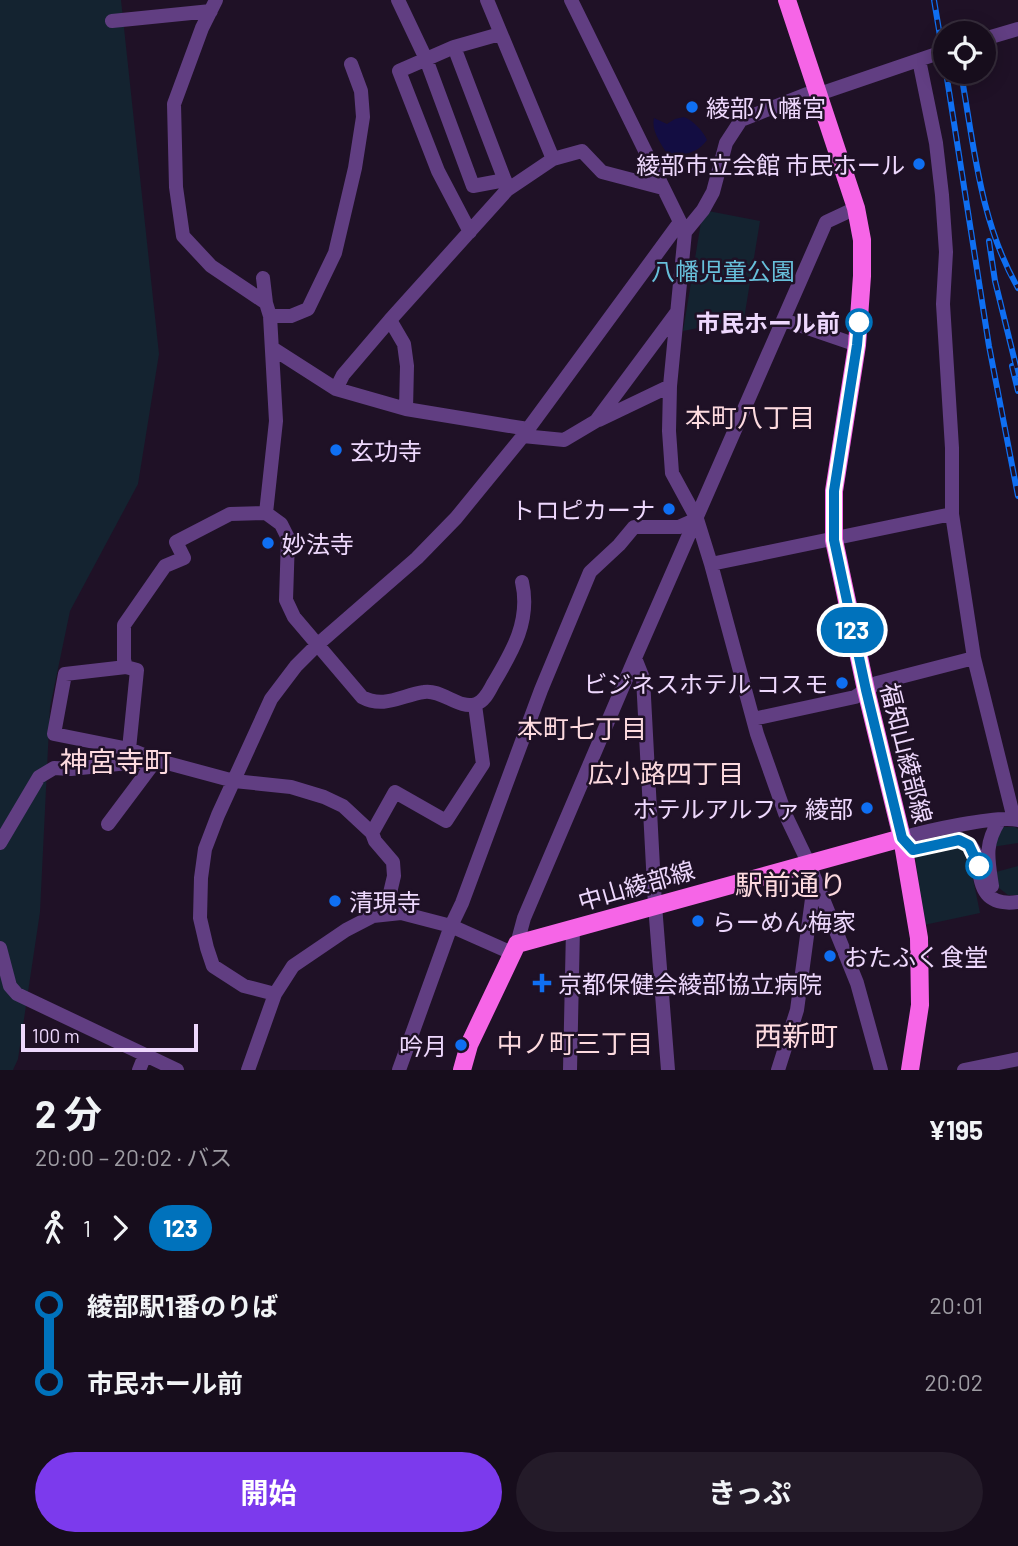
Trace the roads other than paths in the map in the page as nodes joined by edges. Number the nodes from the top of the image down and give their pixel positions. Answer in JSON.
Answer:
{"nodes":[{"id":1,"x":398,"y":0,"type":"edge"},
{"id":2,"x":488,"y":0,"type":"edge"},
{"id":3,"x":571,"y":0,"type":"edge"},
{"id":4,"x":787,"y":0,"type":"edge"},
{"id":5,"x":213,"y":6,"type":"edge"},
{"id":6,"x":112,"y":21,"type":"dead end"},
{"id":7,"x":1018,"y":29,"type":"edge"},
{"id":8,"x":500,"y":34,"type":"junction"},
{"id":9,"x":996,"y":35,"type":"edge"},
{"id":10,"x":454,"y":47,"type":"junction"},
{"id":11,"x":933,"y":55,"type":"edge"},
{"id":12,"x":426,"y":58,"type":"junction"},
{"id":13,"x":919,"y":60,"type":"junction"},
{"id":14,"x":351,"y":64,"type":"dead end"},
{"id":15,"x":819,"y":94,"type":"junction"},
{"id":16,"x":553,"y":159,"type":"junction"},
{"id":17,"x":506,"y":185,"type":"junction"},
{"id":18,"x":663,"y":188,"type":"junction"},
{"id":19,"x":856,"y":208,"type":"junction"},
{"id":20,"x":682,"y":227,"type":"junction"},
{"id":21,"x":470,"y":232,"type":"junction"},
{"id":22,"x":263,"y":278,"type":"dead end"},
{"id":23,"x":268,"y":310,"type":"junction"},
{"id":24,"x":678,"y":311,"type":"junction"},
{"id":25,"x":390,"y":320,"type":"junction"},
{"id":26,"x":784,"y":320,"type":"junction"},
{"id":27,"x":857,"y":345,"type":"junction"},
{"id":28,"x":272,"y":348,"type":"junction"},
{"id":29,"x":670,"y":386,"type":"junction"},
{"id":30,"x":336,"y":389,"type":"junction"},
{"id":31,"x":406,"y":409,"type":"junction"},
{"id":32,"x":596,"y":421,"type":"junction"},
{"id":33,"x":525,"y":433,"type":"junction"},
{"id":34,"x":266,"y":513,"type":"junction"},
{"id":35,"x":951,"y":514,"type":"junction"},
{"id":36,"x":696,"y":519,"type":"junction"},
{"id":37,"x":834,"y":540,"type":"junction"},
{"id":38,"x":711,"y":564,"type":"junction"},
{"id":39,"x":522,"y":582,"type":"dead end"},
{"id":40,"x":317,"y":645,"type":"junction"},
{"id":41,"x":635,"y":657,"type":"junction"},
{"id":42,"x":974,"y":658,"type":"junction"},
{"id":43,"x":126,"y":667,"type":"junction"},
{"id":44,"x":866,"y":690,"type":"junction"},
{"id":45,"x":475,"y":705,"type":"junction"},
{"id":46,"x":753,"y":719,"type":"junction"},
{"id":47,"x":129,"y":749,"type":"junction"},
{"id":48,"x":156,"y":760,"type":"junction"},
{"id":49,"x":233,"y":781,"type":"junction"},
{"id":50,"x":1016,"y":820,"type":"edge"},
{"id":51,"x":999,"y":821,"type":"junction"},
{"id":52,"x":108,"y":824,"type":"dead end"},
{"id":53,"x":372,"y":833,"type":"junction"},
{"id":54,"x":902,"y":838,"type":"junction"},
{"id":55,"x":0,"y":843,"type":"edge"},
{"id":56,"x":808,"y":862,"type":"junction"},
{"id":57,"x":816,"y":884,"type":"junction"},
{"id":58,"x":1016,"y":902,"type":"edge"},
{"id":59,"x":655,"y":905,"type":"junction"},
{"id":60,"x":385,"y":914,"type":"junction"},
{"id":61,"x":451,"y":926,"type":"junction"},
{"id":62,"x":573,"y":928,"type":"junction"},
{"id":63,"x":0,"y":948,"type":"edge"},
{"id":64,"x":514,"y":948,"type":"junction"},
{"id":65,"x":275,"y":994,"type":"junction"},
{"id":66,"x":145,"y":1055,"type":"junction"},
{"id":67,"x":1018,"y":1059,"type":"edge"},
{"id":68,"x":139,"y":1070,"type":"edge"},
{"id":69,"x":177,"y":1070,"type":"edge"},
{"id":70,"x":248,"y":1070,"type":"edge"},
{"id":71,"x":399,"y":1070,"type":"edge"},
{"id":72,"x":462,"y":1070,"type":"edge"},
{"id":73,"x":569,"y":1070,"type":"edge"},
{"id":74,"x":668,"y":1070,"type":"edge"},
{"id":75,"x":778,"y":1070,"type":"edge"},
{"id":76,"x":881,"y":1070,"type":"edge"},
{"id":77,"x":910,"y":1070,"type":"edge"},
{"id":78,"x":964,"y":1070,"type":"edge"}],
"edges":[{"from":1,"to":12,"type":"street"},
{"from":2,"to":8,"type":"street"},
{"from":3,"to":18,"type":"street"},
{"from":4,"to":15,"type":"main road","name":"福知山綾部線"},
{"from":5,"to":6,"type":"street"},
{"from":5,"to":23,"type":"street"},
{"from":7,"to":9,"type":"street"},
{"from":8,"to":10,"type":"street"},
{"from":8,"to":16,"type":"street"},
{"from":10,"to":12,"type":"street"},
{"from":10,"to":17,"type":"street"},
{"from":11,"to":13,"type":"street"},
{"from":12,"to":17,"type":"street"},
{"from":12,"to":21,"type":"street"},
{"from":13,"to":15,"type":"street"},
{"from":13,"to":35,"type":"street"},
{"from":14,"to":23,"type":"street"},
{"from":15,"to":19,"type":"main road","name":"福知山綾部線"},
{"from":15,"to":20,"type":"street"},
{"from":16,"to":17,"type":"street"},
{"from":16,"to":18,"type":"street"},
{"from":17,"to":21,"type":"street"},
{"from":18,"to":20,"type":"street"},
{"from":19,"to":26,"type":"street"},
{"from":19,"to":27,"type":"main road","name":"福知山綾部線"},
{"from":20,"to":24,"type":"street"},
{"from":20,"to":33,"type":"street"},
{"from":21,"to":25,"type":"street"},
{"from":22,"to":23,"type":"street"},
{"from":23,"to":28,"type":"street"},
{"from":24,"to":29,"type":"street"},
{"from":24,"to":32,"type":"street"},
{"from":25,"to":30,"type":"street"},
{"from":25,"to":31,"type":"street"},
{"from":26,"to":27,"type":"street"},
{"from":26,"to":36,"type":"street"},
{"from":27,"to":37,"type":"main road","name":"福知山綾部線"},
{"from":28,"to":30,"type":"street"},
{"from":28,"to":34,"type":"street"},
{"from":29,"to":32,"type":"street"},
{"from":29,"to":36,"type":"street"},
{"from":30,"to":31,"type":"street"},
{"from":31,"to":33,"type":"street"},
{"from":32,"to":33,"type":"street"},
{"from":33,"to":40,"type":"street"},
{"from":34,"to":40,"type":"street"},
{"from":34,"to":43,"type":"street"},
{"from":35,"to":37,"type":"street"},
{"from":35,"to":42,"type":"street"},
{"from":36,"to":38,"type":"street"},
{"from":36,"to":41,"type":"street"},
{"from":36,"to":61,"type":"street"},
{"from":37,"to":38,"type":"street"},
{"from":37,"to":44,"type":"main road","name":"福知山綾部線"},
{"from":38,"to":46,"type":"street"},
{"from":39,"to":45,"type":"street"},
{"from":40,"to":45,"type":"street"},
{"from":40,"to":49,"type":"street"},
{"from":41,"to":59,"type":"street"},
{"from":41,"to":64,"type":"street"},
{"from":42,"to":44,"type":"street"},
{"from":42,"to":50,"type":"street"},
{"from":43,"to":47,"type":"street"},
{"from":43,"to":47,"type":"street"},
{"from":44,"to":46,"type":"street"},
{"from":44,"to":54,"type":"main road","name":"福知山綾部線"},
{"from":45,"to":53,"type":"street"},
{"from":46,"to":56,"type":"street"},
{"from":47,"to":48,"type":"street"},
{"from":48,"to":49,"type":"street"},
{"from":48,"to":52,"type":"street"},
{"from":48,"to":55,"type":"street"},
{"from":49,"to":53,"type":"street"},
{"from":49,"to":65,"type":"street"},
{"from":50,"to":51,"type":"street"},
{"from":51,"to":54,"type":"street"},
{"from":51,"to":58,"type":"street"},
{"from":53,"to":60,"type":"street"},
{"from":54,"to":56,"type":"main road","name":"中山綾部線"},
{"from":54,"to":58,"type":"street"},
{"from":54,"to":77,"type":"main road","name":"福知山綾部線"},
{"from":56,"to":57,"type":"street"},
{"from":56,"to":59,"type":"main road","name":"中山綾部線"},
{"from":57,"to":75,"type":"street"},
{"from":57,"to":76,"type":"street"},
{"from":59,"to":62,"type":"main road","name":"中山綾部線"},
{"from":59,"to":74,"type":"street"},
{"from":60,"to":61,"type":"street"},
{"from":60,"to":65,"type":"street"},
{"from":61,"to":64,"type":"street"},
{"from":61,"to":71,"type":"street"},
{"from":62,"to":64,"type":"main road","name":"中山綾部線"},
{"from":62,"to":73,"type":"street"},
{"from":63,"to":66,"type":"street"},
{"from":64,"to":72,"type":"main road"},
{"from":65,"to":70,"type":"street"},
{"from":66,"to":68,"type":"street"},
{"from":66,"to":69,"type":"street"},
{"from":67,"to":78,"type":"street"}]}
